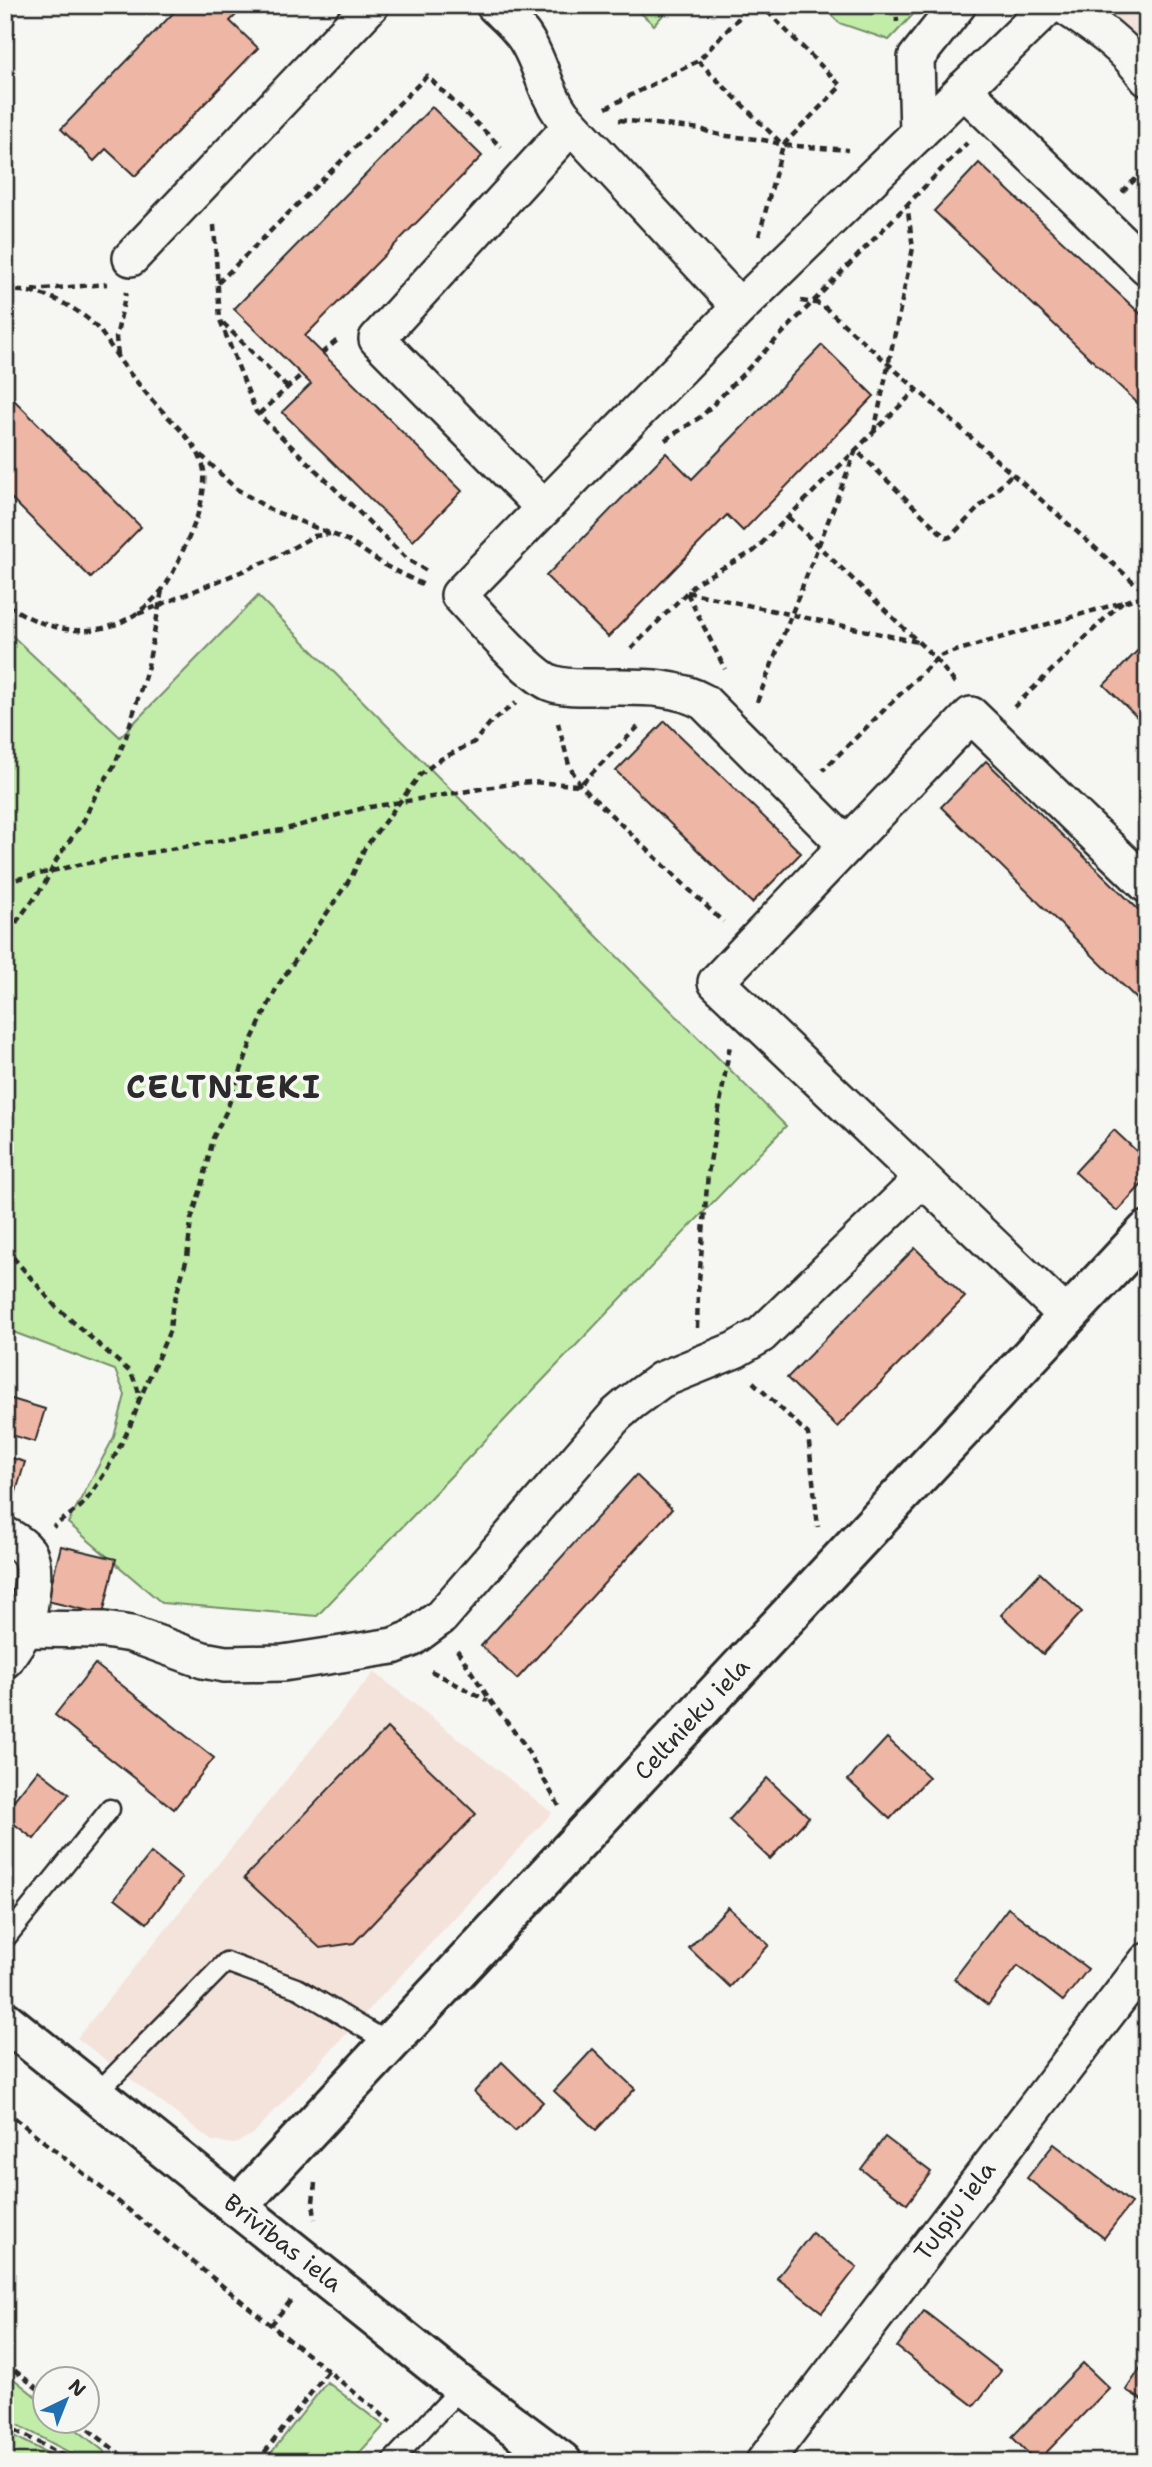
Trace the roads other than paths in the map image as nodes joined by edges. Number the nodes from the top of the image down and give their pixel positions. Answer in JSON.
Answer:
{"nodes":[{"id":1,"x":371,"y":5,"type":"edge"},
{"id":2,"x":494,"y":5,"type":"edge"},
{"id":3,"x":958,"y":5,"type":"edge"},
{"id":4,"x":1050,"y":5,"type":"edge"},
{"id":5,"x":1063,"y":5,"type":"edge"},
{"id":6,"x":1147,"y":78,"type":"edge"},
{"id":7,"x":963,"y":89,"type":"junction"},
{"id":8,"x":580,"y":121,"type":"junction"},
{"id":9,"x":908,"y":143,"type":"junction"},
{"id":10,"x":130,"y":263,"type":"road end"},
{"id":11,"x":1147,"y":267,"type":"edge"},
{"id":12,"x":748,"y":300,"type":"junction"},
{"id":13,"x":544,"y":508,"type":"junction"},
{"id":14,"x":846,"y":845,"type":"junction"},
{"id":15,"x":1147,"y":885,"type":"edge"},
{"id":16,"x":922,"y":1179,"type":"junction"},
{"id":17,"x":1147,"y":1231,"type":"edge"},
{"id":18,"x":1068,"y":1317,"type":"junction"},
{"id":19,"x":16,"y":1543,"type":"edge"},
{"id":20,"x":26,"y":1629,"type":"junction"},
{"id":21,"x":5,"y":1660,"type":"edge"},
{"id":22,"x":110,"y":1810,"type":"dead end"},
{"id":23,"x":5,"y":1940,"type":"edge"},
{"id":24,"x":1147,"y":1961,"type":"edge"},
{"id":25,"x":5,"y":2021,"type":"edge"},
{"id":26,"x":389,"y":2043,"type":"junction"},
{"id":27,"x":96,"y":2094,"type":"junction"},
{"id":28,"x":237,"y":2207,"type":"junction"},
{"id":29,"x":462,"y":2387,"type":"junction"},
{"id":30,"x":391,"y":2462,"type":"edge"},
{"id":31,"x":562,"y":2462,"type":"edge"},
{"id":32,"x":764,"y":2462,"type":"edge"}],
"edges":[{"from":1,"to":10,"type":"street"},
{"from":2,"to":8,"type":"street"},
{"from":3,"to":9,"type":"street"},
{"from":4,"to":7,"type":"street"},
{"from":5,"to":6,"type":"street"},
{"from":7,"to":9,"type":"street"},
{"from":7,"to":11,"type":"street"},
{"from":8,"to":12,"type":"street"},
{"from":8,"to":13,"type":"street"},
{"from":9,"to":12,"type":"street"},
{"from":12,"to":13,"type":"street"},
{"from":13,"to":14,"type":"street"},
{"from":14,"to":15,"type":"street"},
{"from":14,"to":16,"type":"street"},
{"from":16,"to":18,"type":"street"},
{"from":16,"to":20,"type":"street"},
{"from":17,"to":18,"type":"street","name":"Celtnieku iela"},
{"from":18,"to":26,"type":"street","name":"Celtnieku iela"},
{"from":19,"to":20,"type":"street"},
{"from":20,"to":21,"type":"street"},
{"from":22,"to":23,"type":"lane"},
{"from":24,"to":32,"type":"street","name":"Tulpju iela"},
{"from":25,"to":27,"type":"street","name":"Brīvības iela"},
{"from":26,"to":27,"type":"lane"},
{"from":26,"to":28,"type":"street","name":"Celtnieku iela"},
{"from":27,"to":28,"type":"street","name":"Brīvības iela"},
{"from":28,"to":29,"type":"street","name":"Brīvības iela"},
{"from":29,"to":30,"type":"lane"},
{"from":29,"to":31,"type":"street","name":"Brīvības iela"}]}
